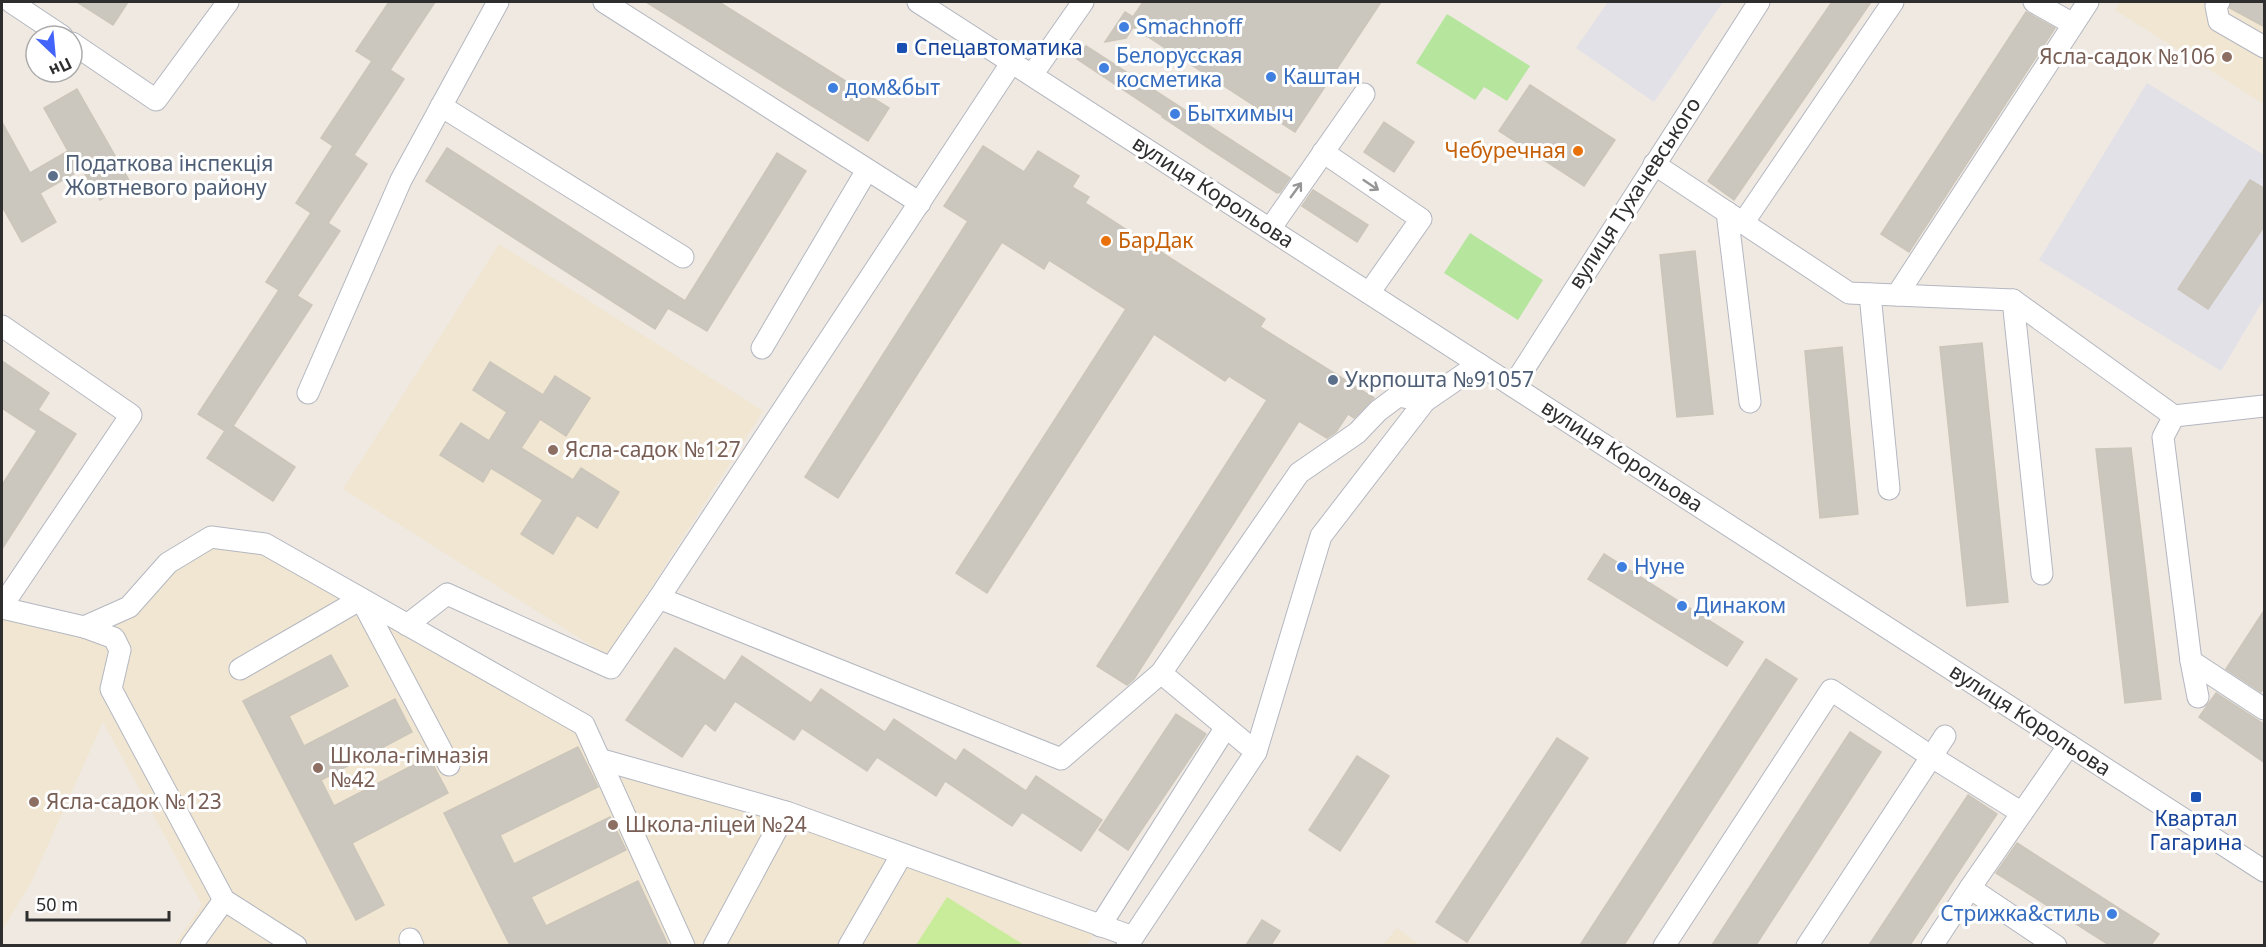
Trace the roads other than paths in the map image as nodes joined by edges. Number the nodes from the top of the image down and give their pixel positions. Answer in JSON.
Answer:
{"nodes":[{"id":1,"x":11,"y":2,"type":"edge"},
{"id":2,"x":228,"y":2,"type":"edge"},
{"id":3,"x":498,"y":2,"type":"edge"},
{"id":4,"x":604,"y":2,"type":"edge"},
{"id":5,"x":918,"y":2,"type":"edge"},
{"id":6,"x":1083,"y":2,"type":"edge"},
{"id":7,"x":1759,"y":2,"type":"edge"},
{"id":8,"x":1893,"y":2,"type":"edge"},
{"id":9,"x":2034,"y":2,"type":"edge"},
{"id":10,"x":2088,"y":2,"type":"edge"},
{"id":11,"x":2219,"y":2,"type":"edge"},
{"id":12,"x":44,"y":24,"type":"edge"},
{"id":13,"x":2073,"y":24,"type":"junction"},
{"id":14,"x":2265,"y":46,"type":"edge"},
{"id":15,"x":84,"y":51,"type":"edge"},
{"id":16,"x":1012,"y":62,"type":"junction"},
{"id":17,"x":1032,"y":75,"type":"junction"},
{"id":18,"x":1364,"y":94,"type":"dead end"},
{"id":19,"x":441,"y":106,"type":"junction"},
{"id":20,"x":1323,"y":152,"type":"junction"},
{"id":21,"x":1654,"y":164,"type":"junction"},
{"id":22,"x":867,"y":170,"type":"junction"},
{"id":23,"x":920,"y":203,"type":"junction"},
{"id":24,"x":1735,"y":217,"type":"junction"},
{"id":25,"x":1270,"y":229,"type":"junction"},
{"id":26,"x":683,"y":257,"type":"dead end"},
{"id":27,"x":1369,"y":292,"type":"junction"},
{"id":28,"x":1870,"y":294,"type":"junction"},
{"id":29,"x":1898,"y":295,"type":"junction"},
{"id":30,"x":2013,"y":300,"type":"junction"},
{"id":31,"x":2,"y":326,"type":"edge"},
{"id":32,"x":762,"y":348,"type":"dead end"},
{"id":33,"x":1479,"y":364,"type":"junction"},
{"id":34,"x":1513,"y":386,"type":"junction"},
{"id":35,"x":308,"y":393,"type":"dead end"},
{"id":36,"x":1425,"y":401,"type":"junction"},
{"id":37,"x":1750,"y":402,"type":"dead end"},
{"id":38,"x":2265,"y":406,"type":"edge"},
{"id":39,"x":2174,"y":416,"type":"junction"},
{"id":40,"x":1889,"y":489,"type":"dead end"},
{"id":41,"x":2042,"y":574,"type":"dead end"},
{"id":42,"x":659,"y":598,"type":"junction"},
{"id":43,"x":361,"y":599,"type":"junction"},
{"id":44,"x":2,"y":607,"type":"edge"},
{"id":45,"x":407,"y":625,"type":"junction"},
{"id":46,"x":84,"y":627,"type":"junction"},
{"id":47,"x":2191,"y":661,"type":"junction"},
{"id":48,"x":240,"y":669,"type":"dead end"},
{"id":49,"x":1161,"y":673,"type":"junction"},
{"id":50,"x":2198,"y":697,"type":"dead end"},
{"id":51,"x":2265,"y":710,"type":"edge"},
{"id":52,"x":1226,"y":727,"type":"junction"},
{"id":53,"x":1945,"y":736,"type":"dead end"},
{"id":54,"x":2068,"y":745,"type":"junction"},
{"id":55,"x":1256,"y":752,"type":"junction"},
{"id":56,"x":1932,"y":757,"type":"junction"},
{"id":57,"x":599,"y":759,"type":"junction"},
{"id":58,"x":449,"y":765,"type":"dead end"},
{"id":59,"x":786,"y":812,"type":"junction"},
{"id":60,"x":2022,"y":813,"type":"junction"},
{"id":61,"x":902,"y":854,"type":"junction"},
{"id":62,"x":2265,"y":871,"type":"edge"},
{"id":63,"x":1970,"y":888,"type":"junction"},
{"id":64,"x":224,"y":900,"type":"junction"},
{"id":65,"x":1100,"y":926,"type":"junction"},
{"id":66,"x":1130,"y":941,"type":"edge"},
{"id":67,"x":192,"y":945,"type":"edge"},
{"id":68,"x":296,"y":945,"type":"edge"},
{"id":69,"x":684,"y":945,"type":"edge"},
{"id":70,"x":714,"y":945,"type":"edge"},
{"id":71,"x":849,"y":945,"type":"edge"},
{"id":72,"x":1664,"y":945,"type":"edge"},
{"id":73,"x":1807,"y":945,"type":"edge"},
{"id":74,"x":1932,"y":945,"type":"edge"},
{"id":75,"x":2056,"y":945,"type":"edge"}],
"edges":[{"from":1,"to":12,"type":"street"},
{"from":2,"to":15,"type":"street"},
{"from":3,"to":19,"type":"street"},
{"from":4,"to":22,"type":"street"},
{"from":5,"to":16,"type":"street","name":"вулиця Корольова"},
{"from":6,"to":17,"type":"street"},
{"from":7,"to":21,"type":"street","name":"вулиця Тухачевського"},
{"from":8,"to":24,"type":"street"},
{"from":9,"to":13,"type":"street"},
{"from":10,"to":13,"type":"street"},
{"from":11,"to":14,"type":"street"},
{"from":13,"to":29,"type":"street"},
{"from":16,"to":17,"type":"street","name":"вулиця Корольова"},
{"from":16,"to":23,"type":"street"},
{"from":17,"to":25,"type":"street","name":"вулиця Корольова"},
{"from":18,"to":20,"type":"street"},
{"from":19,"to":26,"type":"street"},
{"from":19,"to":35,"type":"street"},
{"from":25,"to":20,"type":"street","one_way":true},
{"from":20,"to":27,"type":"street","one_way":true},
{"from":21,"to":24,"type":"street"},
{"from":21,"to":34,"type":"street","name":"вулиця Тухачевського"},
{"from":22,"to":23,"type":"street"},
{"from":22,"to":32,"type":"street"},
{"from":23,"to":42,"type":"street"},
{"from":24,"to":28,"type":"street"},
{"from":24,"to":37,"type":"street"},
{"from":25,"to":27,"type":"street","name":"вулиця Корольова"},
{"from":27,"to":33,"type":"street","name":"вулиця Корольова"},
{"from":28,"to":29,"type":"street"},
{"from":28,"to":40,"type":"street"},
{"from":29,"to":30,"type":"street"},
{"from":30,"to":39,"type":"street"},
{"from":30,"to":41,"type":"street"},
{"from":31,"to":44,"type":"street"},
{"from":33,"to":34,"type":"street","name":"вулиця Корольова"},
{"from":33,"to":36,"type":"street"},
{"from":34,"to":54,"type":"street","name":"вулиця Корольова"},
{"from":36,"to":49,"type":"street"},
{"from":36,"to":55,"type":"street"},
{"from":38,"to":39,"type":"street"},
{"from":39,"to":47,"type":"street"},
{"from":42,"to":45,"type":"street"},
{"from":42,"to":49,"type":"street"},
{"from":43,"to":45,"type":"street"},
{"from":43,"to":46,"type":"street"},
{"from":43,"to":48,"type":"street"},
{"from":43,"to":58,"type":"street"},
{"from":44,"to":46,"type":"street"},
{"from":45,"to":57,"type":"street"},
{"from":46,"to":64,"type":"street"},
{"from":47,"to":50,"type":"street"},
{"from":47,"to":51,"type":"street"},
{"from":49,"to":52,"type":"street"},
{"from":52,"to":55,"type":"street"},
{"from":52,"to":65,"type":"street"},
{"from":53,"to":56,"type":"street"},
{"from":54,"to":60,"type":"street"},
{"from":54,"to":62,"type":"street","name":"вулиця Корольова"},
{"from":55,"to":66,"type":"street"},
{"from":56,"to":60,"type":"street"},
{"from":56,"to":72,"type":"street"},
{"from":56,"to":73,"type":"street"},
{"from":57,"to":59,"type":"street"},
{"from":57,"to":69,"type":"street"},
{"from":59,"to":61,"type":"street"},
{"from":59,"to":70,"type":"street"},
{"from":60,"to":63,"type":"street"},
{"from":61,"to":65,"type":"street"},
{"from":61,"to":71,"type":"street"},
{"from":63,"to":74,"type":"street"},
{"from":63,"to":75,"type":"street"},
{"from":64,"to":67,"type":"street"},
{"from":64,"to":68,"type":"street"},
{"from":65,"to":66,"type":"street"}]}
